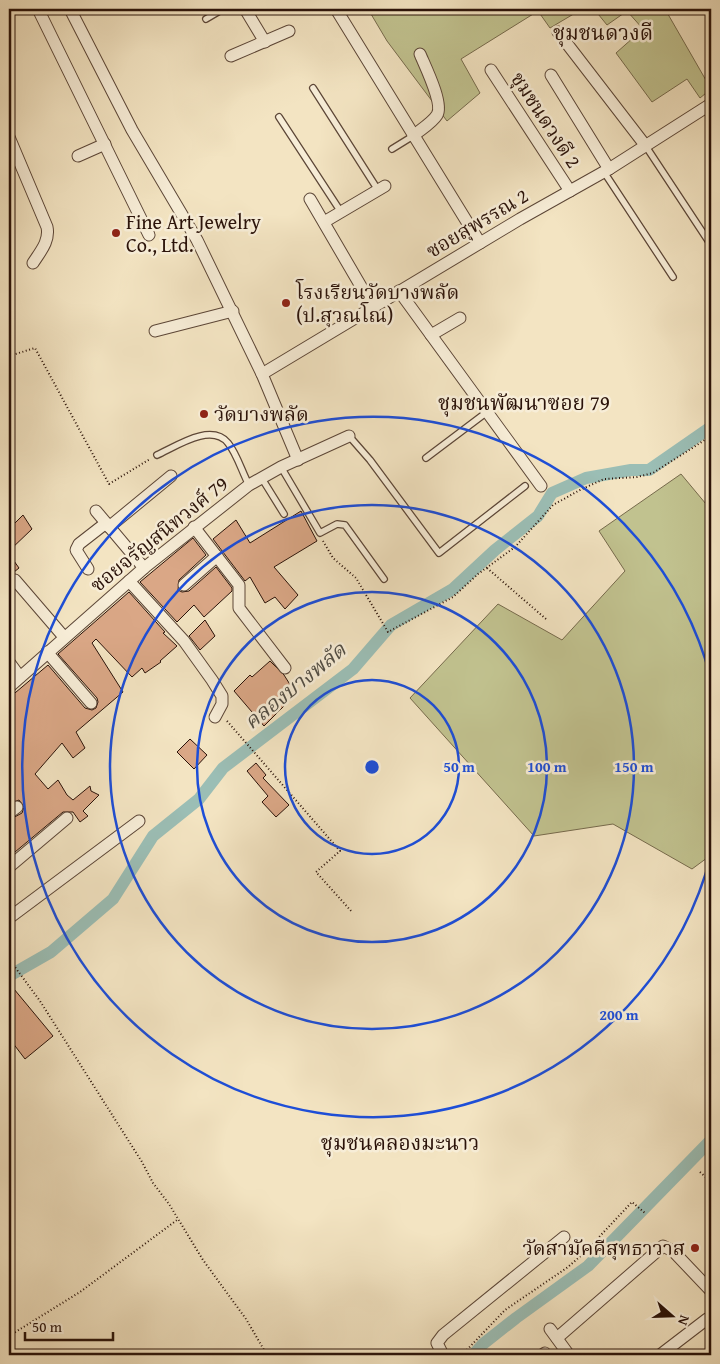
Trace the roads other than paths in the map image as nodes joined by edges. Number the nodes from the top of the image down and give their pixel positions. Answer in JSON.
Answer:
{"nodes":[{"id":1,"x":38,"y":9,"type":"edge"},
{"id":2,"x":70,"y":9,"type":"edge"},
{"id":3,"x":223,"y":9,"type":"edge"},
{"id":4,"x":245,"y":9,"type":"edge"},
{"id":5,"x":336,"y":9,"type":"edge"},
{"id":6,"x":206,"y":19,"type":"dead end"},
{"id":7,"x":289,"y":31,"type":"dead end"},
{"id":8,"x":558,"y":32,"type":"dead end"},
{"id":9,"x":265,"y":42,"type":"junction"},
{"id":10,"x":420,"y":54,"type":"dead end"},
{"id":11,"x":231,"y":56,"type":"dead end"},
{"id":12,"x":491,"y":70,"type":"dead end"},
{"id":13,"x":551,"y":75,"type":"dead end"},
{"id":14,"x":313,"y":88,"type":"dead end"},
{"id":15,"x":711,"y":104,"type":"edge"},
{"id":16,"x":279,"y":118,"type":"dead end"},
{"id":17,"x":413,"y":136,"type":"junction"},
{"id":18,"x":9,"y":137,"type":"edge"},
{"id":19,"x":105,"y":144,"type":"junction"},
{"id":20,"x":645,"y":145,"type":"junction"},
{"id":21,"x":392,"y":149,"type":"dead end"},
{"id":22,"x":78,"y":156,"type":"dead end"},
{"id":23,"x":607,"y":171,"type":"junction"},
{"id":24,"x":381,"y":188,"type":"joint"},
{"id":25,"x":570,"y":191,"type":"junction"},
{"id":26,"x":310,"y":199,"type":"dead end"},
{"id":27,"x":341,"y":212,"type":"junction"},
{"id":28,"x":324,"y":222,"type":"junction"},
{"id":29,"x":149,"y":235,"type":"dead end"},
{"id":30,"x":480,"y":243,"type":"junction"},
{"id":31,"x":711,"y":245,"type":"edge"},
{"id":32,"x":33,"y":263,"type":"dead end"},
{"id":33,"x":673,"y":276,"type":"dead end"},
{"id":34,"x":399,"y":291,"type":"junction"},
{"id":35,"x":373,"y":307,"type":"junction"},
{"id":36,"x":233,"y":312,"type":"junction"},
{"id":37,"x":460,"y":318,"type":"dead end"},
{"id":38,"x":155,"y":332,"type":"dead end"},
{"id":39,"x":430,"y":334,"type":"junction"},
{"id":40,"x":262,"y":374,"type":"junction"},
{"id":41,"x":487,"y":412,"type":"junction"},
{"id":42,"x":349,"y":436,"type":"joint"},
{"id":43,"x":157,"y":455,"type":"road end"},
{"id":44,"x":426,"y":458,"type":"dead end"},
{"id":45,"x":298,"y":460,"type":"junction"},
{"id":46,"x":281,"y":467,"type":"junction"},
{"id":47,"x":171,"y":476,"type":"dead end"},
{"id":48,"x":261,"y":477,"type":"junction"},
{"id":49,"x":248,"y":485,"type":"junction"},
{"id":50,"x":525,"y":486,"type":"dead end"},
{"id":51,"x":541,"y":486,"type":"dead end"},
{"id":52,"x":96,"y":511,"type":"dead end"},
{"id":53,"x":284,"y":514,"type":"dead end"},
{"id":54,"x":108,"y":525,"type":"junction"},
{"id":55,"x":194,"y":527,"type":"junction"},
{"id":56,"x":217,"y":556,"type":"junction"},
{"id":57,"x":144,"y":568,"type":"junction"},
{"id":58,"x":88,"y":569,"type":"dead end"},
{"id":59,"x":384,"y":578,"type":"dead end"},
{"id":60,"x":15,"y":580,"type":"dead end"},
{"id":61,"x":129,"y":581,"type":"junction"},
{"id":62,"x":184,"y":585,"type":"dead end"},
{"id":63,"x":64,"y":637,"type":"junction"},
{"id":64,"x":47,"y":652,"type":"junction"},
{"id":65,"x":9,"y":662,"type":"edge"},
{"id":66,"x":285,"y":668,"type":"dead end"},
{"id":67,"x":20,"y":677,"type":"junction"},
{"id":68,"x":9,"y":687,"type":"edge"},
{"id":69,"x":91,"y":704,"type":"dead end"},
{"id":70,"x":217,"y":714,"type":"road end"},
{"id":71,"x":67,"y":818,"type":"dead end"},
{"id":72,"x":139,"y":821,"type":"dead end"},
{"id":73,"x":9,"y":867,"type":"edge"},
{"id":74,"x":9,"y":918,"type":"edge"},
{"id":75,"x":564,"y":1237,"type":"dead end"},
{"id":76,"x":711,"y":1291,"type":"edge"},
{"id":77,"x":707,"y":1319,"type":"dead end"},
{"id":78,"x":443,"y":1355,"type":"edge"},
{"id":79,"x":569,"y":1355,"type":"edge"},
{"id":80,"x":660,"y":1355,"type":"edge"}],
"edges":[{"from":1,"to":19,"type":"street"},
{"from":2,"to":36,"type":"street"},
{"from":3,"to":6,"type":"lane"},
{"from":4,"to":9,"type":"street"},
{"from":5,"to":17,"type":"street"},
{"from":7,"to":9,"type":"street"},
{"from":8,"to":20,"type":"street"},
{"from":9,"to":11,"type":"street"},
{"from":10,"to":17,"type":"street"},
{"from":12,"to":25,"type":"street","name":"ชุมชนดวงดี 2"},
{"from":13,"to":23,"type":"street"},
{"from":14,"to":24,"type":"lane"},
{"from":15,"to":20,"type":"street","name":"ซอยสุพรรณ 2"},
{"from":16,"to":27,"type":"lane"},
{"from":17,"to":21,"type":"lane"},
{"from":17,"to":30,"type":"street"},
{"from":18,"to":32,"type":"street"},
{"from":19,"to":22,"type":"street"},
{"from":19,"to":29,"type":"street"},
{"from":20,"to":23,"type":"street","name":"ซอยสุพรรณ 2"},
{"from":20,"to":31,"type":"lane"},
{"from":23,"to":25,"type":"street","name":"ซอยสุพรรณ 2"},
{"from":23,"to":33,"type":"lane"},
{"from":24,"to":27,"type":"street"},
{"from":25,"to":30,"type":"street","name":"ซอยสุพรรณ 2"},
{"from":26,"to":28,"type":"street"},
{"from":27,"to":28,"type":"street"},
{"from":28,"to":35,"type":"street"},
{"from":30,"to":34,"type":"street","name":"ซอยสุพรรณ 2"},
{"from":34,"to":35,"type":"street","name":"ซอยสุพรรณ 2"},
{"from":34,"to":39,"type":"street"},
{"from":35,"to":40,"type":"street","name":"ซอยสุพรรณ 2"},
{"from":36,"to":38,"type":"street"},
{"from":36,"to":40,"type":"street"},
{"from":37,"to":39,"type":"street"},
{"from":39,"to":41,"type":"street"},
{"from":40,"to":45,"type":"street"},
{"from":41,"to":44,"type":"lane"},
{"from":41,"to":51,"type":"street"},
{"from":42,"to":45,"type":"street","name":"ซอยจรัญสนิทวงศ์ 79"},
{"from":42,"to":50,"type":"lane"},
{"from":43,"to":49,"type":"lane"},
{"from":45,"to":46,"type":"street","name":"ซอยจรัญสนิทวงศ์ 79"},
{"from":46,"to":48,"type":"street","name":"ซอยจรัญสนิทวงศ์ 79"},
{"from":46,"to":59,"type":"lane"},
{"from":47,"to":54,"type":"street"},
{"from":48,"to":49,"type":"street","name":"ซอยจรัญสนิทวงศ์ 79"},
{"from":48,"to":53,"type":"lane"},
{"from":49,"to":55,"type":"street","name":"ซอยจรัญสนิทวงศ์ 79"},
{"from":52,"to":54,"type":"street"},
{"from":54,"to":57,"type":"street"},
{"from":54,"to":58,"type":"street"},
{"from":55,"to":56,"type":"street"},
{"from":55,"to":57,"type":"street","name":"ซอยจรัญสนิทวงศ์ 79"},
{"from":56,"to":62,"type":"street"},
{"from":56,"to":66,"type":"street"},
{"from":57,"to":61,"type":"street","name":"ซอยจรัญสนิทวงศ์ 79"},
{"from":60,"to":63,"type":"street"},
{"from":61,"to":63,"type":"street","name":"ซอยจรัญสนิทวงศ์ 79"},
{"from":61,"to":70,"type":"street"},
{"from":63,"to":64,"type":"street","name":"ซอยจรัญสนิทวงศ์ 79"},
{"from":64,"to":67,"type":"street","name":"ซอยจรัญสนิทวงศ์ 79"},
{"from":64,"to":69,"type":"street"},
{"from":65,"to":67,"type":"street"},
{"from":67,"to":68,"type":"street","name":"ซอยจรัญสนิทวงศ์ 79"},
{"from":71,"to":73,"type":"street"},
{"from":72,"to":74,"type":"street"},
{"from":75,"to":78,"type":"street"},
{"from":76,"to":79,"type":"street"},
{"from":77,"to":80,"type":"street"}]}
